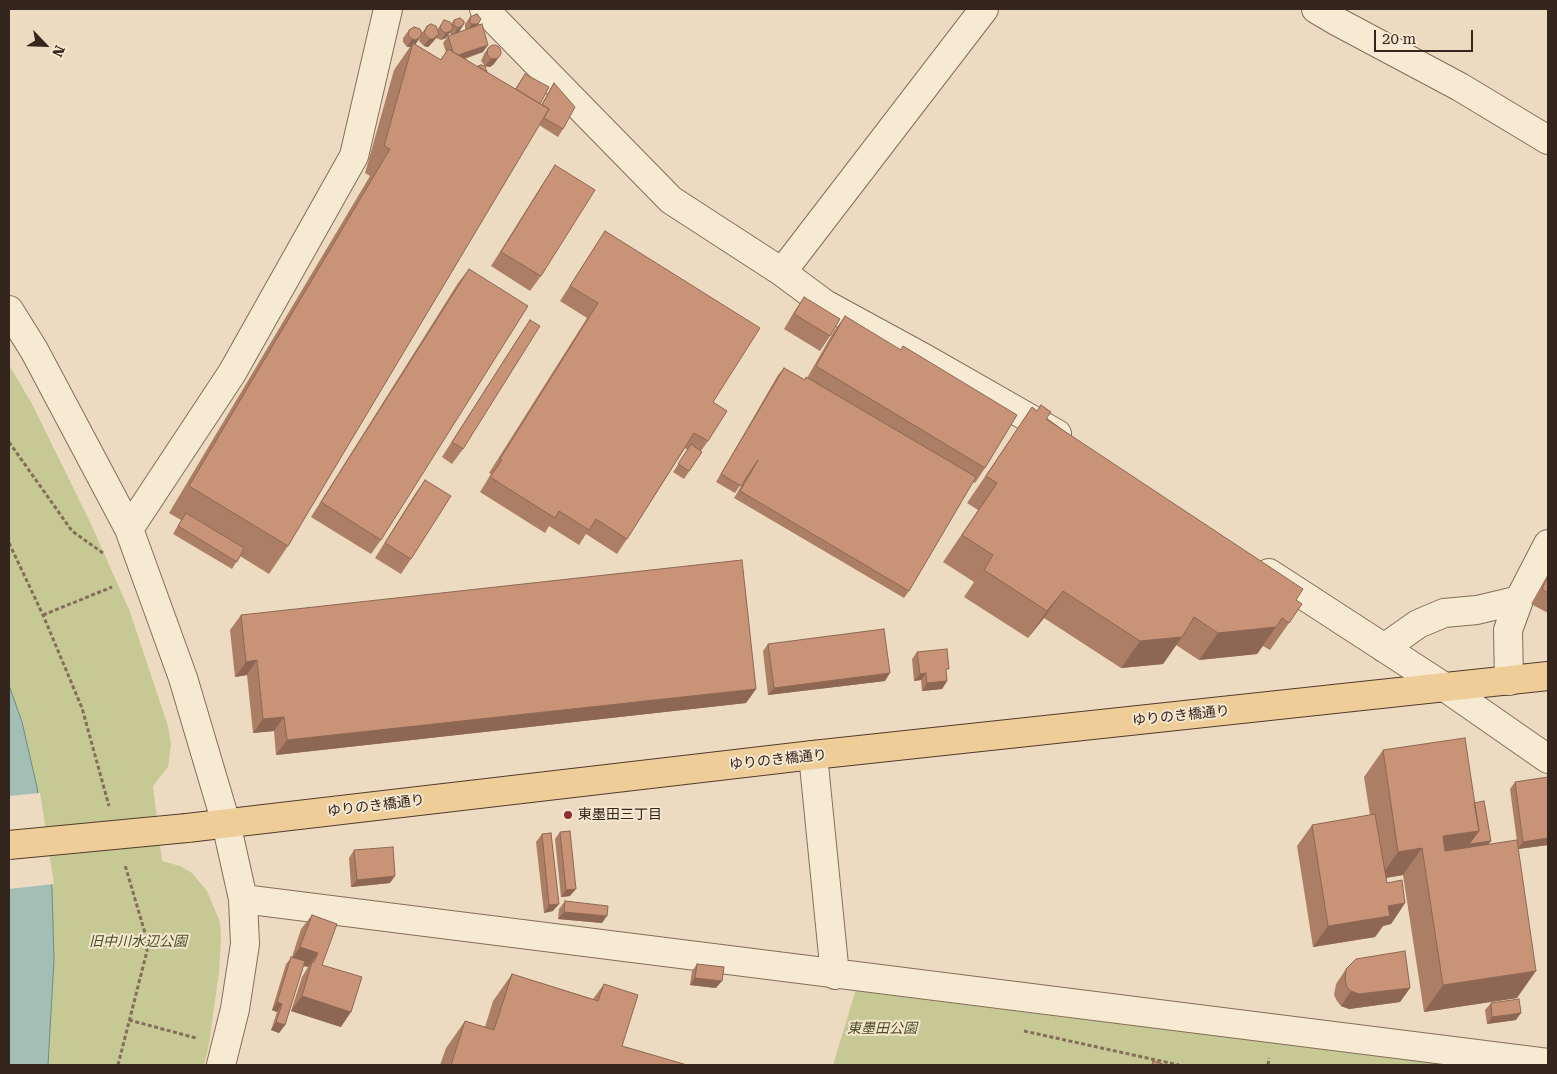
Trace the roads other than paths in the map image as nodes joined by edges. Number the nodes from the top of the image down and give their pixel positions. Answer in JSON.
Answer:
{"nodes":[{"id":1,"x":388,"y":9,"type":"edge"},
{"id":2,"x":484,"y":9,"type":"edge"},
{"id":3,"x":984,"y":9,"type":"edge"},
{"id":4,"x":1316,"y":9,"type":"edge"},
{"id":5,"x":1548,"y":140,"type":"edge"},
{"id":6,"x":782,"y":272,"type":"junction"},
{"id":7,"x":9,"y":310,"type":"edge"},
{"id":8,"x":1079,"y":449,"type":"edge"},
{"id":9,"x":129,"y":529,"type":"junction"},
{"id":10,"x":1548,"y":544,"type":"edge"},
{"id":11,"x":1252,"y":562,"type":"edge"},
{"id":12,"x":1519,"y":600,"type":"junction"},
{"id":13,"x":1384,"y":648,"type":"junction"},
{"id":14,"x":1548,"y":676,"type":"edge"},
{"id":15,"x":1509,"y":680,"type":"junction"},
{"id":16,"x":1446,"y":688,"type":"junction"},
{"id":17,"x":814,"y":756,"type":"junction"},
{"id":18,"x":1548,"y":759,"type":"edge"},
{"id":19,"x":226,"y":823,"type":"junction"},
{"id":20,"x":9,"y":845,"type":"edge"},
{"id":21,"x":243,"y":899,"type":"junction"},
{"id":22,"x":835,"y":975,"type":"junction"},
{"id":23,"x":1548,"y":1063,"type":"edge"},
{"id":24,"x":221,"y":1065,"type":"edge"}],
"edges":[{"from":1,"to":9,"type":"street"},
{"from":2,"to":6,"type":"street"},
{"from":3,"to":6,"type":"street"},
{"from":4,"to":5,"type":"street"},
{"from":6,"to":8,"type":"street"},
{"from":7,"to":9,"type":"street"},
{"from":9,"to":19,"type":"street"},
{"from":10,"to":12,"type":"street"},
{"from":11,"to":13,"type":"street"},
{"from":12,"to":13,"type":"street"},
{"from":12,"to":15,"type":"street"},
{"from":13,"to":16,"type":"street"},
{"from":14,"to":15,"type":"main road","name":"ゆりのき橋通り"},
{"from":15,"to":16,"type":"main road","name":"ゆりのき橋通り"},
{"from":16,"to":17,"type":"main road","name":"ゆりのき橋通り"},
{"from":16,"to":18,"type":"street"},
{"from":17,"to":19,"type":"main road","name":"ゆりのき橋通り"},
{"from":17,"to":22,"type":"street"},
{"from":19,"to":20,"type":"main road","name":"ゆりのき橋通り","bridge":true},
{"from":19,"to":21,"type":"street"},
{"from":21,"to":22,"type":"street"},
{"from":21,"to":24,"type":"street"},
{"from":22,"to":23,"type":"street"}]}
